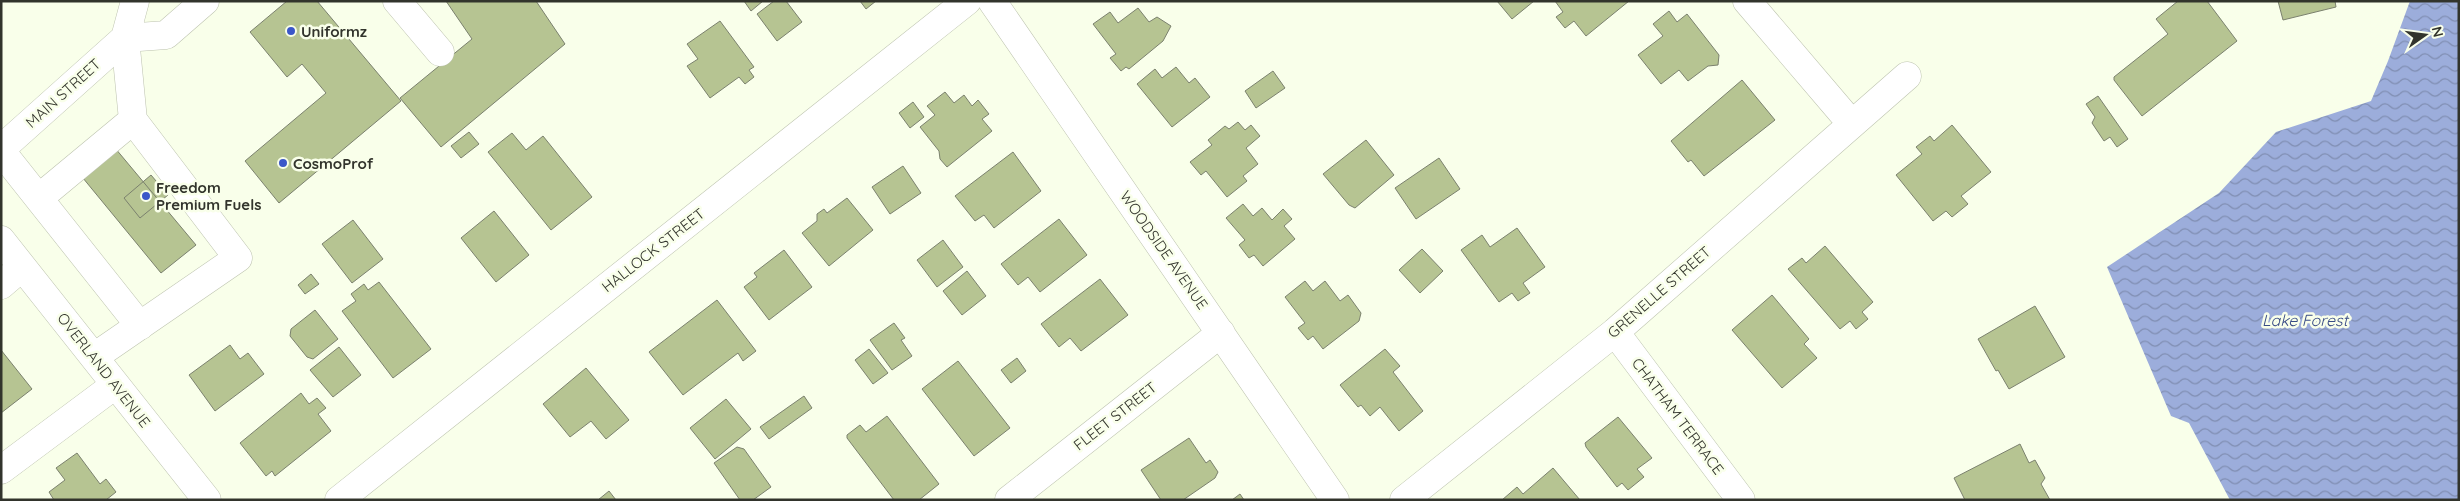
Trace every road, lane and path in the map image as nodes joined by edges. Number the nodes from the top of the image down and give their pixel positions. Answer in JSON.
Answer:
{"nodes":[{"id":1,"x":135,"y":1,"type":"edge"},
{"id":2,"x":205,"y":1,"type":"edge"},
{"id":3,"x":397,"y":1,"type":"edge"},
{"id":4,"x":967,"y":1,"type":"edge"},
{"id":5,"x":992,"y":1,"type":"edge"},
{"id":6,"x":1747,"y":1,"type":"edge"},
{"id":7,"x":125,"y":38,"type":"junction"},
{"id":8,"x":440,"y":52,"type":"dead end"},
{"id":9,"x":1906,"y":76,"type":"dead end"},
{"id":10,"x":133,"y":120,"type":"junction"},
{"id":11,"x":1851,"y":123,"type":"junction"},
{"id":12,"x":1,"y":150,"type":"edge"},
{"id":13,"x":39,"y":198,"type":"junction"},
{"id":14,"x":1,"y":240,"type":"edge"},
{"id":15,"x":22,"y":267,"type":"junction"},
{"id":16,"x":1,"y":285,"type":"edge"},
{"id":17,"x":140,"y":326,"type":"junction"},
{"id":18,"x":1615,"y":332,"type":"junction"},
{"id":19,"x":1221,"y":333,"type":"junction"},
{"id":20,"x":94,"y":358,"type":"junction"},
{"id":21,"x":115,"y":385,"type":"junction"},
{"id":22,"x":1,"y":470,"type":"edge"},
{"id":23,"x":207,"y":500,"type":"edge"},
{"id":24,"x":339,"y":500,"type":"edge"},
{"id":25,"x":1009,"y":500,"type":"edge"},
{"id":26,"x":1335,"y":500,"type":"edge"},
{"id":27,"x":1404,"y":500,"type":"edge"},
{"id":28,"x":1741,"y":500,"type":"edge"}],
"edges":[{"from":1,"to":7,"type":"street"},
{"from":2,"to":7,"type":"street"},
{"from":3,"to":8,"type":"street"},
{"from":4,"to":24,"type":"street","name":"HALLOCK STREET"},
{"from":5,"to":19,"type":"street","name":"WOODSIDE AVENUE"},
{"from":6,"to":11,"type":"street"},
{"from":7,"to":10,"type":"street"},
{"from":7,"to":12,"type":"street","name":"MAIN STREET"},
{"from":9,"to":11,"type":"street","name":"GRENELLE STREET"},
{"from":10,"to":13,"type":"street"},
{"from":10,"to":17,"type":"street"},
{"from":11,"to":18,"type":"street","name":"GRENELLE STREET"},
{"from":12,"to":13,"type":"street"},
{"from":13,"to":17,"type":"street"},
{"from":14,"to":15,"type":"street","name":"OVERLAND AVENUE"},
{"from":15,"to":16,"type":"street"},
{"from":15,"to":20,"type":"street","name":"OVERLAND AVENUE"},
{"from":17,"to":20,"type":"street"},
{"from":18,"to":27,"type":"street","name":"GRENELLE STREET"},
{"from":18,"to":28,"type":"street","name":"CHATHAM TERRACE"},
{"from":19,"to":25,"type":"street","name":"FLEET STREET"},
{"from":19,"to":26,"type":"street","name":"WOODSIDE AVENUE"},
{"from":20,"to":21,"type":"street","name":"OVERLAND AVENUE"},
{"from":21,"to":22,"type":"street"},
{"from":21,"to":23,"type":"street","name":"OVERLAND AVENUE"}]}
